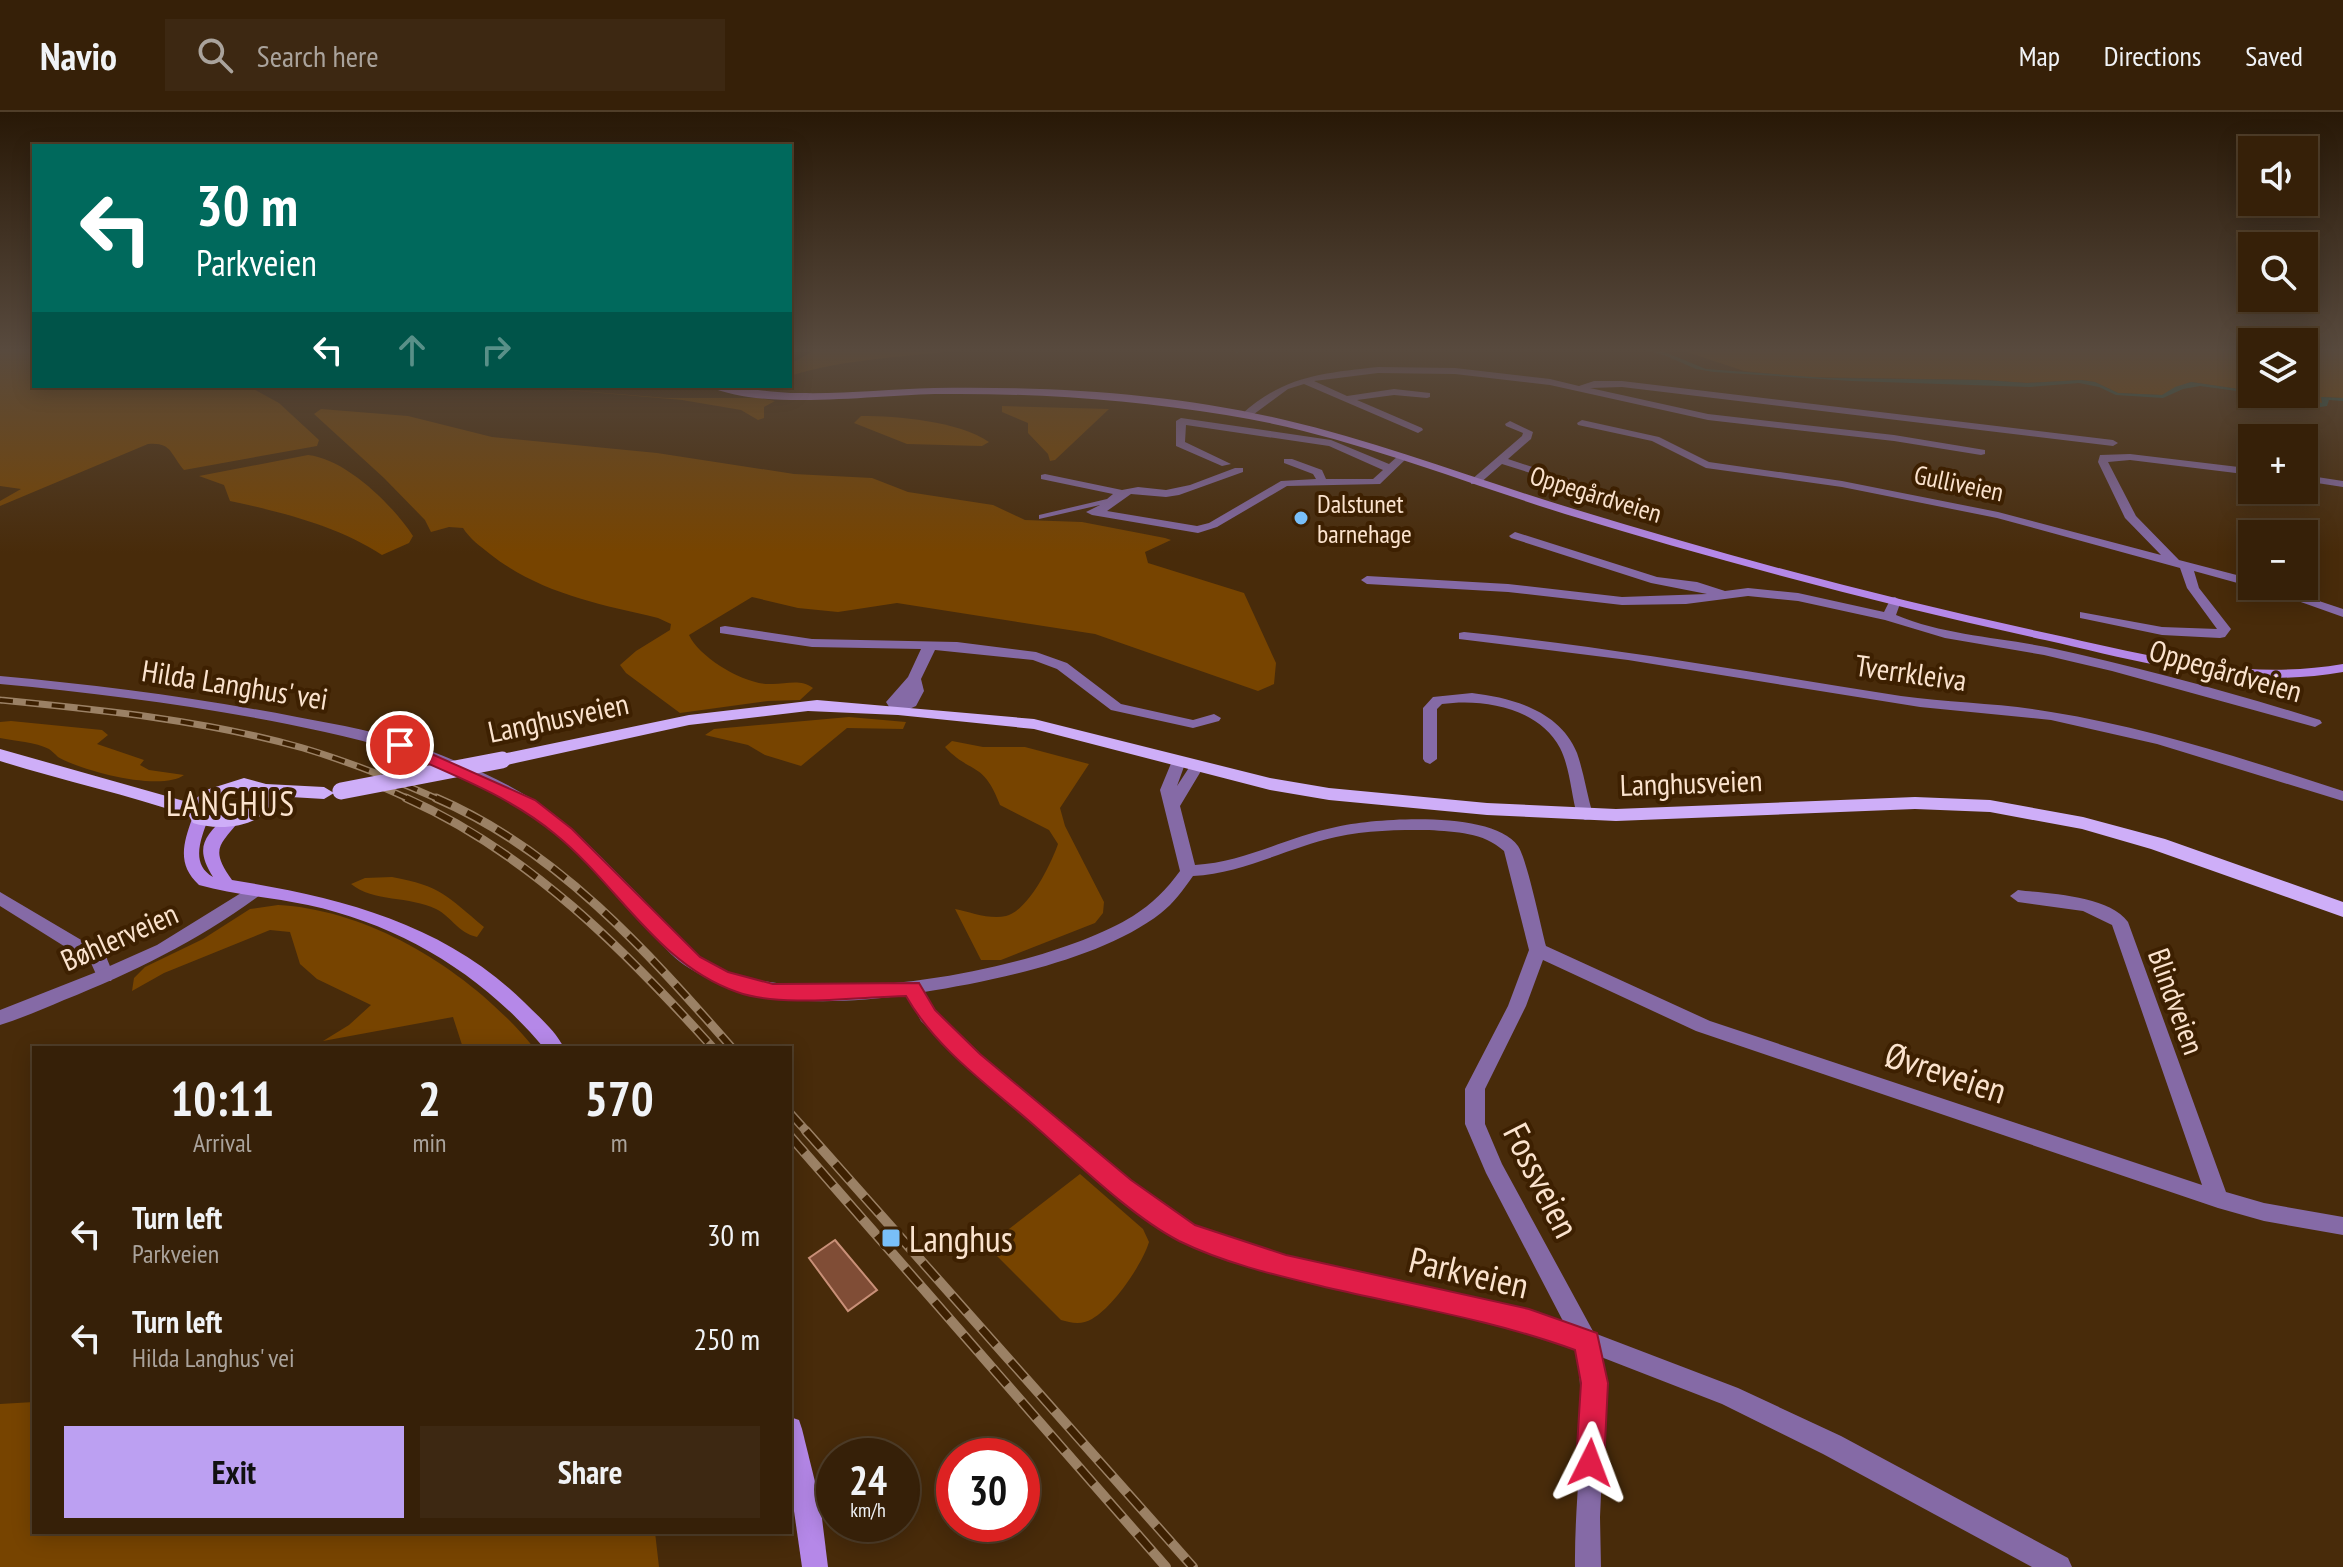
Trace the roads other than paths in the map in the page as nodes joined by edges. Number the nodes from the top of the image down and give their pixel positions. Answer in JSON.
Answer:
{"nodes":[{"id":1,"x":1254,"y":417,"type":"edge"},
{"id":2,"x":1386,"y":417,"type":"edge"},
{"id":3,"x":1707,"y":417,"type":"edge"},
{"id":4,"x":1896,"y":417,"type":"edge"},
{"id":5,"x":1582,"y":423,"type":"dead end"},
{"id":6,"x":1510,"y":424,"type":"dead end"},
{"id":7,"x":1418,"y":430,"type":"dead end"},
{"id":8,"x":2113,"y":443,"type":"dead end"},
{"id":9,"x":1981,"y":452,"type":"dead end"},
{"id":10,"x":1402,"y":458,"type":"junction"},
{"id":11,"x":1500,"y":460,"type":"junction"},
{"id":12,"x":1288,"y":461,"type":"dead end"},
{"id":13,"x":1226,"y":464,"type":"dead end"},
{"id":14,"x":2238,"y":468,"type":"edge"},
{"id":15,"x":1391,"y":469,"type":"junction"},
{"id":16,"x":1239,"y":470,"type":"dead end"},
{"id":17,"x":1045,"y":477,"type":"dead end"},
{"id":18,"x":2318,"y":480,"type":"edge"},
{"id":19,"x":1322,"y":482,"type":"junction"},
{"id":20,"x":1475,"y":482,"type":"junction"},
{"id":21,"x":2343,"y":484,"type":"edge"},
{"id":22,"x":1122,"y":493,"type":"junction"},
{"id":23,"x":1109,"y":501,"type":"junction"},
{"id":24,"x":1654,"y":509,"type":"dead end"},
{"id":25,"x":1043,"y":517,"type":"dead end"},
{"id":26,"x":1515,"y":536,"type":"dead end"},
{"id":27,"x":2181,"y":564,"type":"junction"},
{"id":28,"x":2238,"y":579,"type":"edge"},
{"id":29,"x":1367,"y":580,"type":"dead end"},
{"id":30,"x":1721,"y":594,"type":"junction"},
{"id":31,"x":2304,"y":600,"type":"edge"},
{"id":32,"x":1895,"y":601,"type":"junction"},
{"id":33,"x":2343,"y":613,"type":"edge"},
{"id":34,"x":2085,"y":615,"type":"dead end"},
{"id":35,"x":1889,"y":617,"type":"junction"},
{"id":36,"x":725,"y":630,"type":"dead end"},
{"id":37,"x":1464,"y":636,"type":"dead end"},
{"id":38,"x":930,"y":645,"type":"junction"},
{"id":39,"x":2343,"y":668,"type":"edge"},
{"id":40,"x":0,"y":680,"type":"edge"},
{"id":41,"x":900,"y":705,"type":"junction"},
{"id":42,"x":1214,"y":718,"type":"dead end"},
{"id":43,"x":2315,"y":723,"type":"dead end"},
{"id":44,"x":0,"y":755,"type":"edge"},
{"id":45,"x":1430,"y":759,"type":"dead end"},
{"id":46,"x":1188,"y":763,"type":"junction"},
{"id":47,"x":265,"y":790,"type":"junction"},
{"id":48,"x":324,"y":793,"type":"junction"},
{"id":49,"x":145,"y":794,"type":"junction"},
{"id":50,"x":213,"y":794,"type":"junction"},
{"id":51,"x":2343,"y":796,"type":"edge"},
{"id":52,"x":256,"y":809,"type":"junction"},
{"id":53,"x":1585,"y":815,"type":"junction"},
{"id":54,"x":198,"y":816,"type":"junction"},
{"id":55,"x":232,"y":820,"type":"junction"},
{"id":56,"x":1188,"y":871,"type":"junction"},
{"id":57,"x":227,"y":885,"type":"junction"},
{"id":58,"x":254,"y":891,"type":"junction"},
{"id":59,"x":2018,"y":896,"type":"dead end"},
{"id":60,"x":0,"y":898,"type":"edge"},
{"id":61,"x":2343,"y":910,"type":"edge"},
{"id":62,"x":1538,"y":950,"type":"junction"},
{"id":63,"x":105,"y":976,"type":"junction"},
{"id":64,"x":912,"y":988,"type":"junction"},
{"id":65,"x":0,"y":1018,"type":"edge"},
{"id":66,"x":553,"y":1046,"type":"edge"},
{"id":67,"x":2218,"y":1199,"type":"junction"},
{"id":68,"x":2343,"y":1226,"type":"edge"},
{"id":69,"x":1587,"y":1342,"type":"junction"},
{"id":70,"x":792,"y":1438,"type":"edge"},
{"id":71,"x":815,"y":1567,"type":"edge"},
{"id":72,"x":1588,"y":1567,"type":"edge"},
{"id":73,"x":2059,"y":1567,"type":"edge"}],
"edges":[{"from":1,"to":10,"type":"main road","name":"Oppegårdveien"},
{"from":2,"to":7,"type":"street"},
{"from":3,"to":9,"type":"street"},
{"from":4,"to":8,"type":"street"},
{"from":5,"to":27,"type":"street","name":"Gulliveien"},
{"from":6,"to":11,"type":"street"},
{"from":10,"to":15,"type":"street"},
{"from":10,"to":20,"type":"main road","name":"Oppegårdveien"},
{"from":11,"to":20,"type":"street"},
{"from":11,"to":24,"type":"street"},
{"from":12,"to":19,"type":"street"},
{"from":13,"to":15,"type":"street"},
{"from":14,"to":27,"type":"street"},
{"from":15,"to":19,"type":"street"},
{"from":16,"to":22,"type":"street"},
{"from":17,"to":22,"type":"street"},
{"from":18,"to":21,"type":"street"},
{"from":19,"to":23,"type":"street"},
{"from":20,"to":32,"type":"main road","name":"Oppegårdveien"},
{"from":22,"to":23,"type":"street"},
{"from":23,"to":25,"type":"street"},
{"from":26,"to":30,"type":"street","name":"Oppegårdveien"},
{"from":27,"to":28,"type":"street","name":"Gulliveien"},
{"from":27,"to":34,"type":"street"},
{"from":29,"to":30,"type":"street","name":"Oppegårdveien"},
{"from":30,"to":35,"type":"street","name":"Oppegårdveien"},
{"from":31,"to":33,"type":"street"},
{"from":32,"to":35,"type":"street"},
{"from":32,"to":39,"type":"main road","name":"Oppegårdveien"},
{"from":35,"to":43,"type":"street","name":"Oppegårdveien"},
{"from":36,"to":38,"type":"street"},
{"from":37,"to":51,"type":"street","name":"Tverrkleiva"},
{"from":38,"to":41,"type":"street"},
{"from":38,"to":42,"type":"street"},
{"from":40,"to":64,"type":"street","name":"Hilda Langhus' vei"},
{"from":41,"to":46,"type":"main road","name":"Langhusveien"},
{"from":41,"to":48,"type":"main road","name":"Langhusveien","bridge":true},
{"from":44,"to":49,"type":"main road","name":"Langhusveien"},
{"from":45,"to":53,"type":"street"},
{"from":46,"to":53,"type":"main road","name":"Langhusveien"},
{"from":46,"to":56,"type":"street"},
{"from":47,"to":48,"type":"main road","name":"Langhusveien"},
{"from":47,"to":50,"type":"main road","name":"Langhusveien"},
{"from":47,"to":52,"type":"main road"},
{"from":48,"to":52,"type":"main road","name":"Langhusveien"},
{"from":49,"to":50,"type":"main road","name":"Langhusveien"},
{"from":49,"to":54,"type":"main road","name":"Langhusveien"},
{"from":50,"to":54,"type":"main road"},
{"from":52,"to":55,"type":"main road","name":"Langhusveien"},
{"from":53,"to":61,"type":"main road","name":"Langhusveien"},
{"from":54,"to":55,"type":"main road","name":"Langhusveien"},
{"from":54,"to":57,"type":"main road"},
{"from":55,"to":57,"type":"main road"},
{"from":56,"to":62,"type":"street"},
{"from":56,"to":64,"type":"street","name":"Hilda Langhus' vei"},
{"from":57,"to":58,"type":"main road"},
{"from":58,"to":63,"type":"street","name":"Bøhlerveien"},
{"from":58,"to":66,"type":"main road"},
{"from":59,"to":67,"type":"street","name":"Blindveien"},
{"from":60,"to":63,"type":"street"},
{"from":62,"to":67,"type":"street","name":"Øvreveien"},
{"from":62,"to":69,"type":"street","name":"Fossveien"},
{"from":63,"to":65,"type":"street","name":"Bøhlerveien"},
{"from":64,"to":69,"type":"street","name":"Parkveien"},
{"from":67,"to":68,"type":"street","name":"Øvreveien"},
{"from":69,"to":72,"type":"street","name":"Fossveien"},
{"from":69,"to":73,"type":"street","name":"Parkveien"},
{"from":70,"to":71,"type":"main road"}]}
